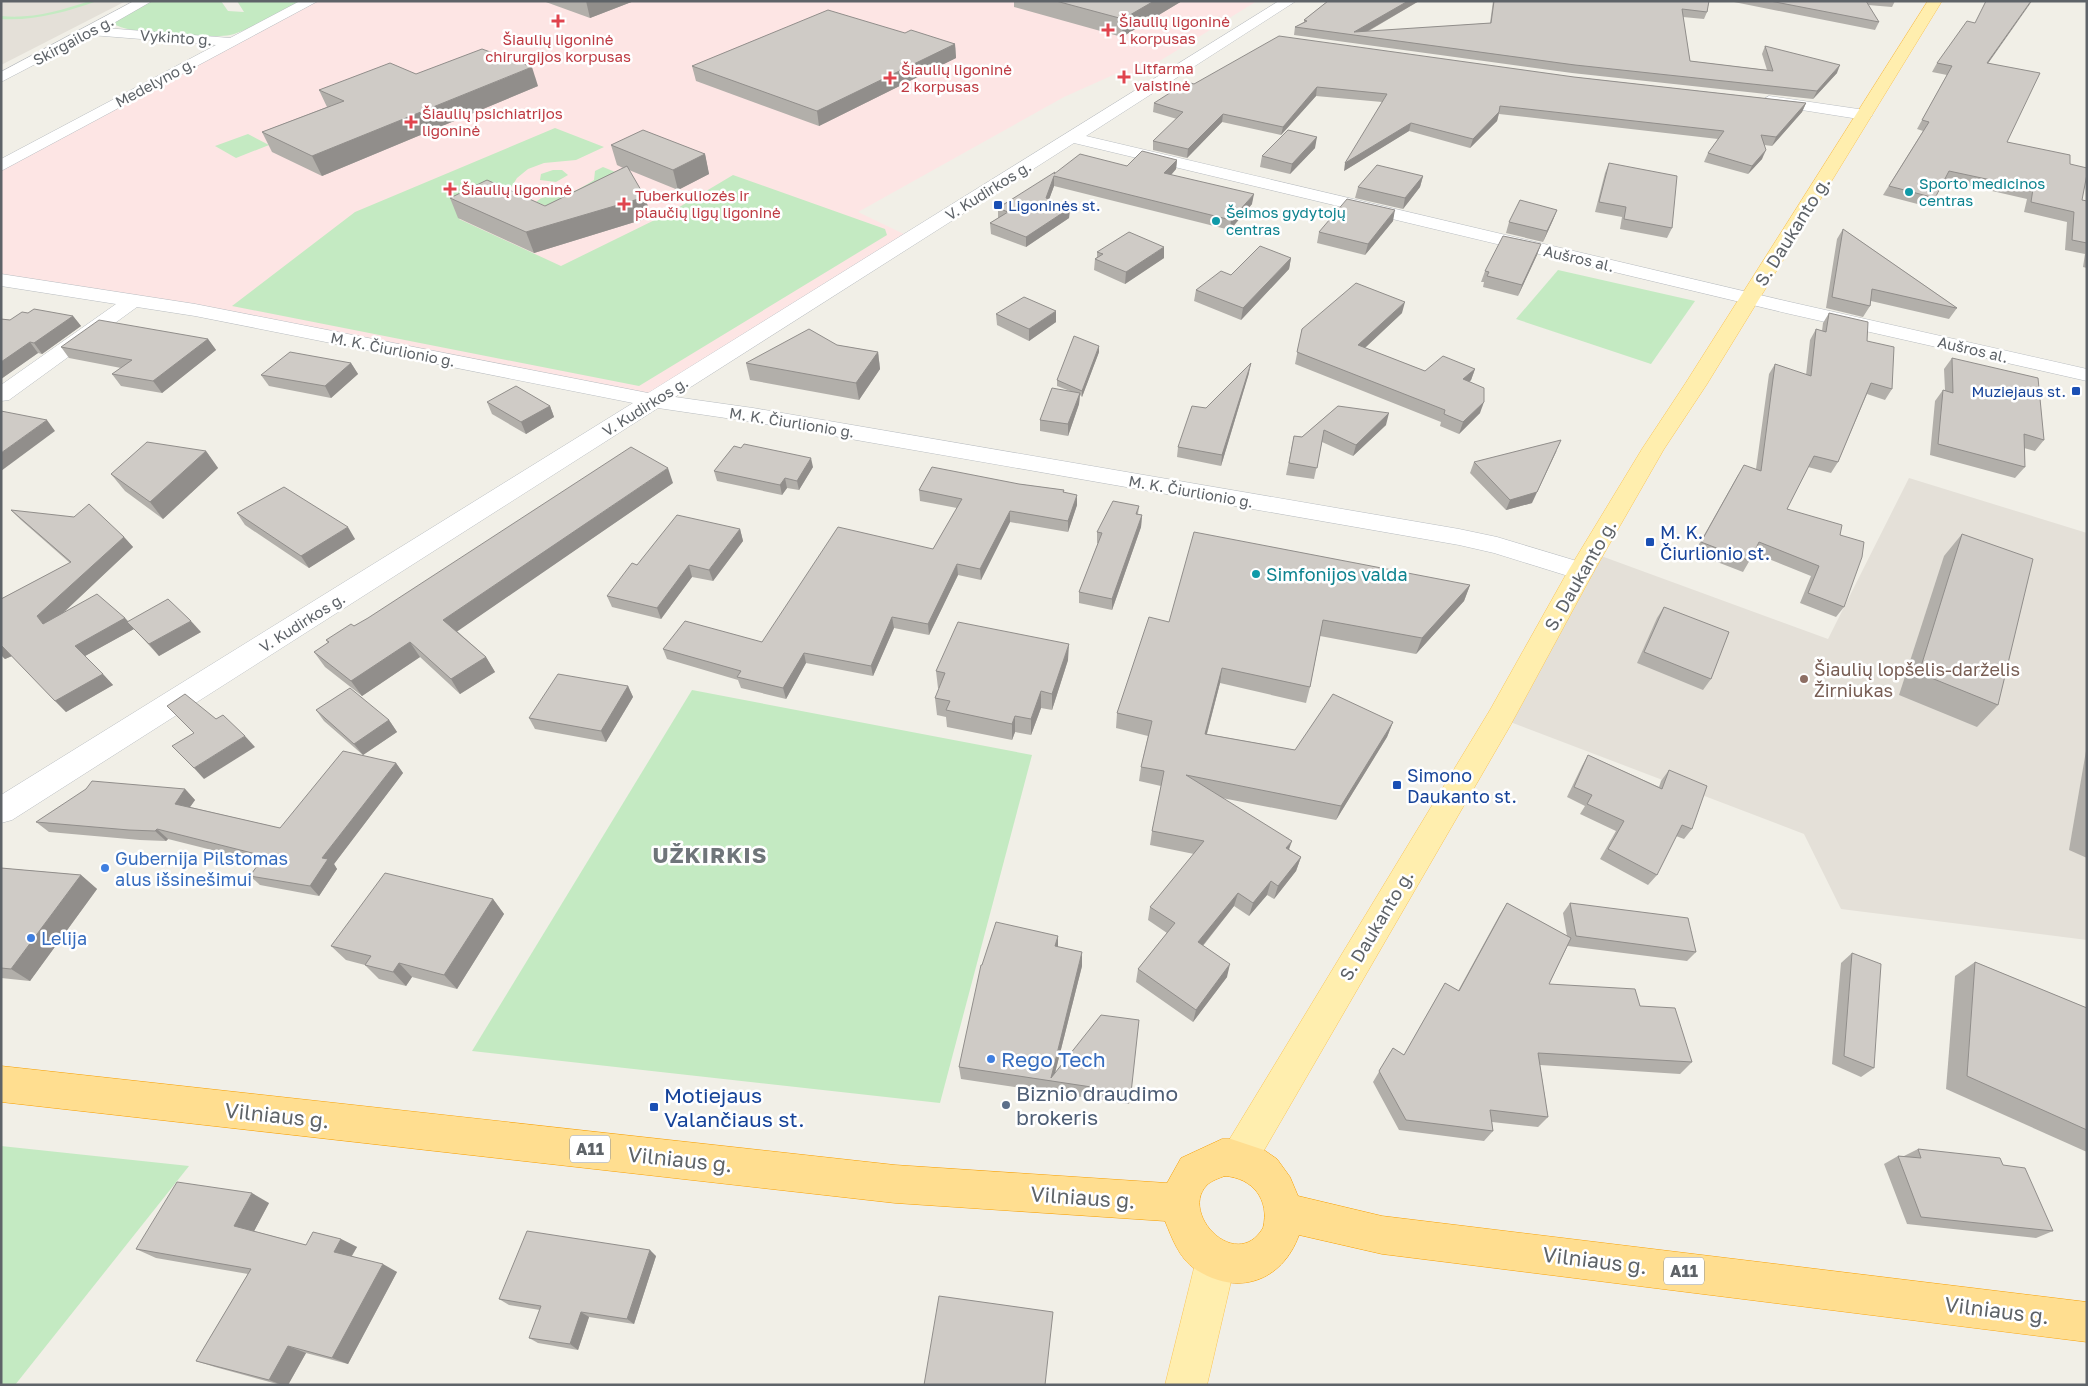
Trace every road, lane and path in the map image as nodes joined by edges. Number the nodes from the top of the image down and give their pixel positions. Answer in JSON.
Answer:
{"nodes":[{"id":1,"x":145,"y":1,"type":"edge"},
{"id":2,"x":311,"y":1,"type":"edge"},
{"id":3,"x":1289,"y":1,"type":"edge"},
{"id":4,"x":1935,"y":1,"type":"edge"},
{"id":5,"x":90,"y":31,"type":"junction"},
{"id":6,"x":1239,"y":33,"type":"junction"},
{"id":7,"x":1257,"y":37,"type":"dead end"},
{"id":8,"x":232,"y":42,"type":"junction"},
{"id":9,"x":1,"y":78,"type":"edge"},
{"id":10,"x":1750,"y":99,"type":"edge"},
{"id":11,"x":1865,"y":115,"type":"junction"},
{"id":12,"x":1072,"y":138,"type":"junction"},
{"id":13,"x":1,"y":166,"type":"edge"},
{"id":14,"x":1,"y":280,"type":"edge"},
{"id":15,"x":1750,"y":298,"type":"junction"},
{"id":16,"x":133,"y":302,"type":"junction"},
{"id":17,"x":2087,"y":375,"type":"edge"},
{"id":18,"x":1,"y":395,"type":"edge"},
{"id":19,"x":654,"y":401,"type":"junction"},
{"id":20,"x":1580,"y":571,"type":"junction"},
{"id":21,"x":1,"y":811,"type":"edge"},
{"id":22,"x":1,"y":1084,"type":"edge"},
{"id":23,"x":1239,"y":1158,"type":"junction"},
{"id":24,"x":1180,"y":1203,"type":"junction"},
{"id":25,"x":1283,"y":1212,"type":"junction"},
{"id":26,"x":1216,"y":1260,"type":"junction"},
{"id":27,"x":2087,"y":1322,"type":"edge"},
{"id":28,"x":1186,"y":1385,"type":"edge"}],
"edges":[{"from":1,"to":5,"type":"street","name":"Skirgailos g."},
{"from":2,"to":8,"type":"street","name":"Medelyno g."},
{"from":3,"to":6,"type":"street","name":"V. Kudirkos g."},
{"from":4,"to":11,"type":"main road","name":"S. Daukanto g."},
{"from":5,"to":8,"type":"street","name":"Vykinto g."},
{"from":5,"to":9,"type":"street","name":"Skirgailos g."},
{"from":6,"to":7,"type":"street"},
{"from":6,"to":12,"type":"street","name":"V. Kudirkos g."},
{"from":8,"to":13,"type":"street","name":"Medelyno g."},
{"from":10,"to":11,"type":"street"},
{"from":11,"to":15,"type":"main road","name":"S. Daukanto g."},
{"from":12,"to":15,"type":"street","name":"Aušros al."},
{"from":12,"to":19,"type":"street","name":"V. Kudirkos g."},
{"from":14,"to":16,"type":"street","name":"M. K. Čiurlionio g."},
{"from":15,"to":17,"type":"street","name":"Aušros al."},
{"from":15,"to":20,"type":"main road","name":"S. Daukanto g."},
{"from":16,"to":18,"type":"street"},
{"from":16,"to":19,"type":"street","name":"M. K. Čiurlionio g."},
{"from":19,"to":20,"type":"street","name":"M. K. Čiurlionio g."},
{"from":19,"to":21,"type":"street","name":"V. Kudirkos g."},
{"from":20,"to":23,"type":"main road","name":"S. Daukanto g."},
{"from":22,"to":24,"type":"highway","name":"Vilniaus g.","number":"A11"},
{"from":23,"to":24,"type":"highway"},
{"from":23,"to":25,"type":"highway"},
{"from":24,"to":26,"type":"highway"},
{"from":25,"to":26,"type":"highway"},
{"from":25,"to":27,"type":"highway","name":"Vilniaus g.","number":"A11"},
{"from":26,"to":28,"type":"main road"}]}
